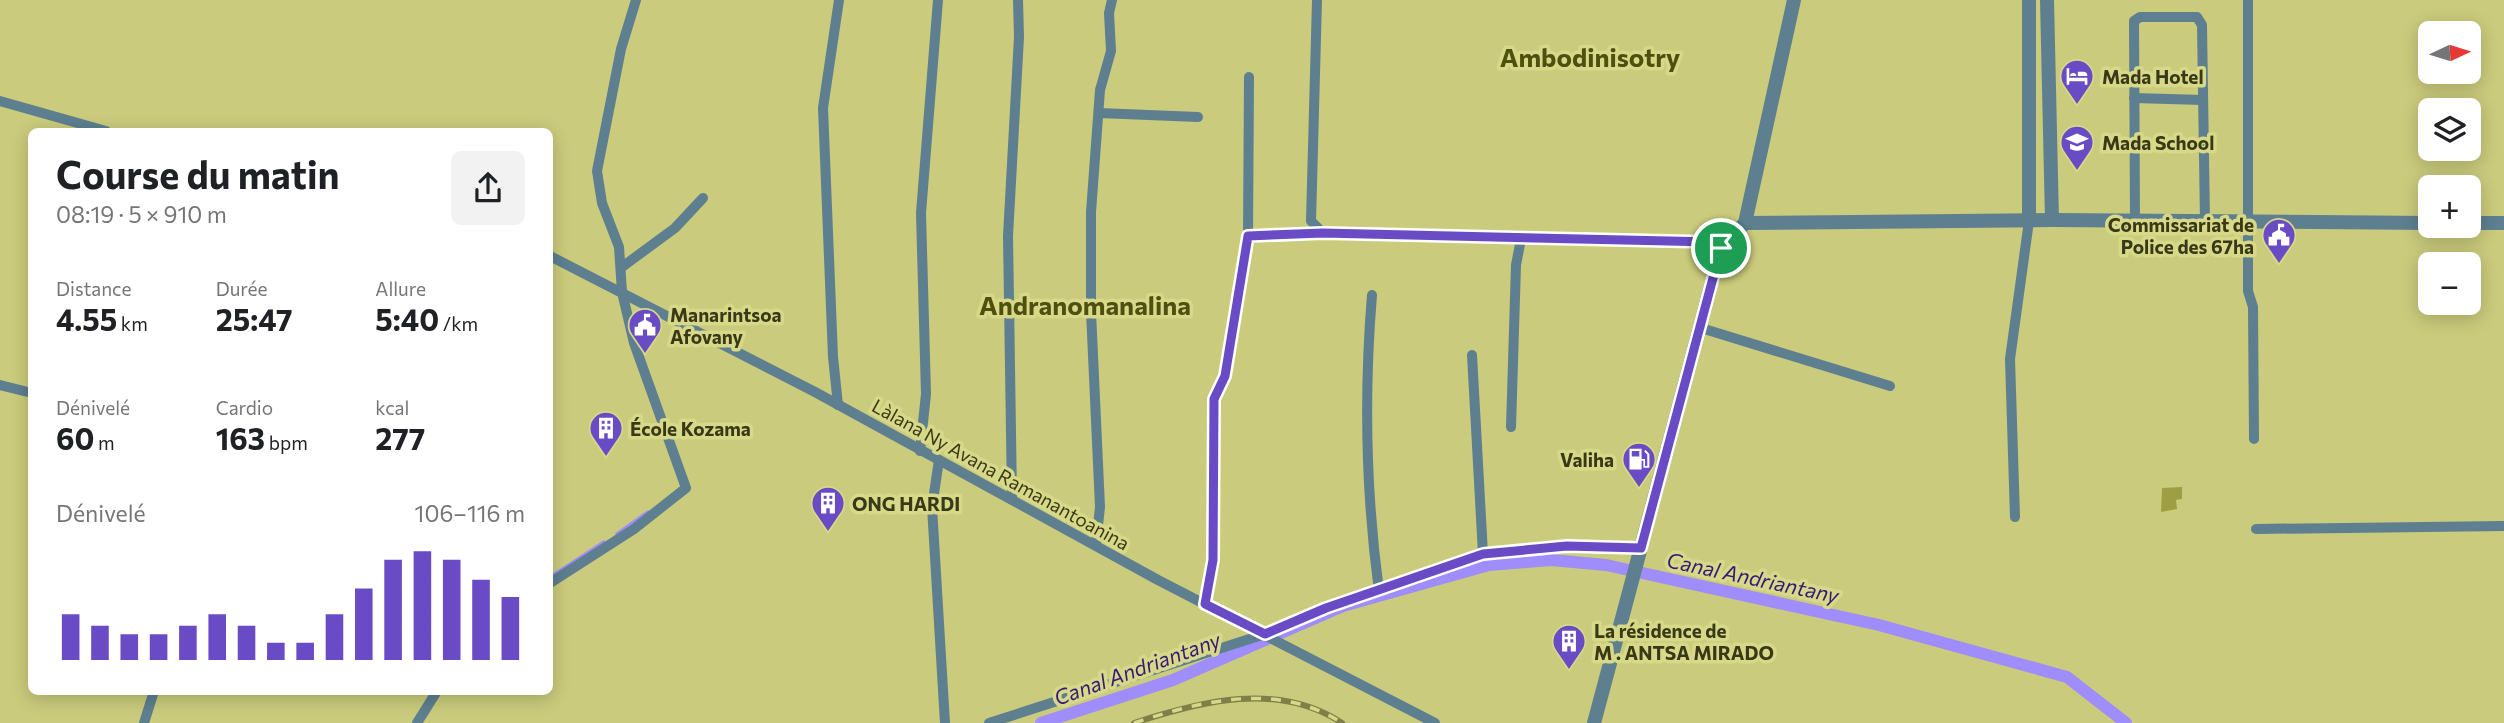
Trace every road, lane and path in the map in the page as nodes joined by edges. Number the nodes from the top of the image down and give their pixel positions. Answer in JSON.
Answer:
{"nodes":[{"id":1,"x":636,"y":0,"type":"edge"},
{"id":2,"x":839,"y":0,"type":"edge"},
{"id":3,"x":938,"y":0,"type":"edge"},
{"id":4,"x":1018,"y":0,"type":"edge"},
{"id":5,"x":1112,"y":0,"type":"edge"},
{"id":6,"x":1317,"y":0,"type":"edge"},
{"id":7,"x":1794,"y":0,"type":"edge"},
{"id":8,"x":2028,"y":0,"type":"edge"},
{"id":9,"x":2047,"y":0,"type":"edge"},
{"id":10,"x":2248,"y":0,"type":"edge"},
{"id":11,"x":1249,"y":77,"type":"dead end"},
{"id":12,"x":2134,"y":98,"type":"junction"},
{"id":13,"x":2203,"y":100,"type":"junction"},
{"id":14,"x":0,"y":102,"type":"edge"},
{"id":15,"x":1099,"y":113,"type":"junction"},
{"id":16,"x":1198,"y":117,"type":"dead end"},
{"id":17,"x":95,"y":128,"type":"edge"},
{"id":18,"x":703,"y":198,"type":"dead end"},
{"id":19,"x":2052,"y":220,"type":"junction"},
{"id":20,"x":2029,"y":221,"type":"junction"},
{"id":21,"x":2135,"y":222,"type":"junction"},
{"id":22,"x":2205,"y":222,"type":"junction"},
{"id":23,"x":1745,"y":223,"type":"junction"},
{"id":24,"x":2418,"y":223,"type":"edge"},
{"id":25,"x":2481,"y":223,"type":"edge"},
{"id":26,"x":2504,"y":223,"type":"edge"},
{"id":27,"x":2247,"y":224,"type":"junction"},
{"id":28,"x":1323,"y":233,"type":"junction"},
{"id":29,"x":1248,"y":236,"type":"junction"},
{"id":30,"x":1521,"y":239,"type":"junction"},
{"id":31,"x":1721,"y":248,"type":"junction"},
{"id":32,"x":553,"y":258,"type":"edge"},
{"id":33,"x":622,"y":267,"type":"junction"},
{"id":34,"x":622,"y":292,"type":"junction"},
{"id":35,"x":1372,"y":295,"type":"dead end"},
{"id":36,"x":1701,"y":328,"type":"junction"},
{"id":37,"x":1472,"y":355,"type":"dead end"},
{"id":38,"x":0,"y":386,"type":"edge"},
{"id":39,"x":1890,"y":386,"type":"dead end"},
{"id":40,"x":28,"y":392,"type":"edge"},
{"id":41,"x":838,"y":405,"type":"junction"},
{"id":42,"x":1511,"y":427,"type":"dead end"},
{"id":43,"x":2254,"y":439,"type":"dead end"},
{"id":44,"x":920,"y":451,"type":"junction"},
{"id":45,"x":939,"y":460,"type":"junction"},
{"id":46,"x":1012,"y":498,"type":"junction"},
{"id":47,"x":2015,"y":517,"type":"dead end"},
{"id":48,"x":2504,"y":526,"type":"edge"},
{"id":49,"x":2256,"y":529,"type":"dead end"},
{"id":50,"x":1096,"y":544,"type":"junction"},
{"id":51,"x":1641,"y":548,"type":"junction"},
{"id":52,"x":1483,"y":554,"type":"junction"},
{"id":53,"x":553,"y":581,"type":"edge"},
{"id":54,"x":1379,"y":591,"type":"junction"},
{"id":55,"x":1205,"y":604,"type":"junction"},
{"id":56,"x":1265,"y":634,"type":"junction"},
{"id":57,"x":153,"y":695,"type":"edge"},
{"id":58,"x":434,"y":695,"type":"edge"},
{"id":59,"x":144,"y":723,"type":"edge"},
{"id":60,"x":417,"y":723,"type":"edge"},
{"id":61,"x":945,"y":723,"type":"edge"},
{"id":62,"x":989,"y":723,"type":"edge"},
{"id":63,"x":1435,"y":723,"type":"edge"},
{"id":64,"x":1594,"y":723,"type":"edge"}],
"edges":[{"from":1,"to":33,"type":"street"},
{"from":2,"to":41,"type":"street"},
{"from":3,"to":44,"type":"street"},
{"from":4,"to":46,"type":"street"},
{"from":5,"to":15,"type":"street"},
{"from":6,"to":28,"type":"street"},
{"from":7,"to":23,"type":"street"},
{"from":8,"to":20,"type":"street"},
{"from":9,"to":19,"type":"street"},
{"from":10,"to":27,"type":"street"},
{"from":11,"to":29,"type":"street"},
{"from":12,"to":13,"type":"street"},
{"from":12,"to":13,"type":"street"},
{"from":12,"to":21,"type":"street"},
{"from":13,"to":22,"type":"street"},
{"from":14,"to":17,"type":"street"},
{"from":15,"to":16,"type":"street"},
{"from":15,"to":50,"type":"street"},
{"from":18,"to":33,"type":"street"},
{"from":19,"to":20,"type":"street"},
{"from":19,"to":21,"type":"street"},
{"from":20,"to":23,"type":"street"},
{"from":20,"to":47,"type":"street"},
{"from":21,"to":22,"type":"street"},
{"from":22,"to":27,"type":"street"},
{"from":23,"to":31,"type":"street"},
{"from":24,"to":27,"type":"street"},
{"from":25,"to":26,"type":"street"},
{"from":27,"to":43,"type":"street"},
{"from":28,"to":29,"type":"street"},
{"from":28,"to":30,"type":"street"},
{"from":29,"to":55,"type":"street"},
{"from":30,"to":31,"type":"street"},
{"from":30,"to":42,"type":"street"},
{"from":31,"to":36,"type":"street"},
{"from":32,"to":34,"type":"street","name":"Làlana Ny Avana Ramanantoanina"},
{"from":33,"to":34,"type":"street"},
{"from":34,"to":41,"type":"street","name":"Làlana Ny Avana Ramanantoanina"},
{"from":34,"to":53,"type":"street"},
{"from":35,"to":54,"type":"street"},
{"from":36,"to":39,"type":"street"},
{"from":36,"to":51,"type":"street"},
{"from":37,"to":52,"type":"street"},
{"from":38,"to":40,"type":"street"},
{"from":41,"to":44,"type":"street","name":"Làlana Ny Avana Ramanantoanina"},
{"from":44,"to":45,"type":"street","name":"Làlana Ny Avana Ramanantoanina"},
{"from":45,"to":46,"type":"street","name":"Làlana Ny Avana Ramanantoanina"},
{"from":45,"to":61,"type":"street"},
{"from":46,"to":50,"type":"street","name":"Làlana Ny Avana Ramanantoanina"},
{"from":48,"to":49,"type":"street"},
{"from":50,"to":55,"type":"street","name":"Làlana Ny Avana Ramanantoanina"},
{"from":51,"to":52,"type":"street"},
{"from":51,"to":64,"type":"street"},
{"from":52,"to":54,"type":"street"},
{"from":54,"to":56,"type":"street"},
{"from":55,"to":56,"type":"street","name":"Làlana Ny Avana Ramanantoanina"},
{"from":56,"to":62,"type":"street"},
{"from":56,"to":63,"type":"street","name":"Làlana Ny Avana Ramanantoanina"},
{"from":57,"to":59,"type":"street"},
{"from":58,"to":60,"type":"street"}]}
